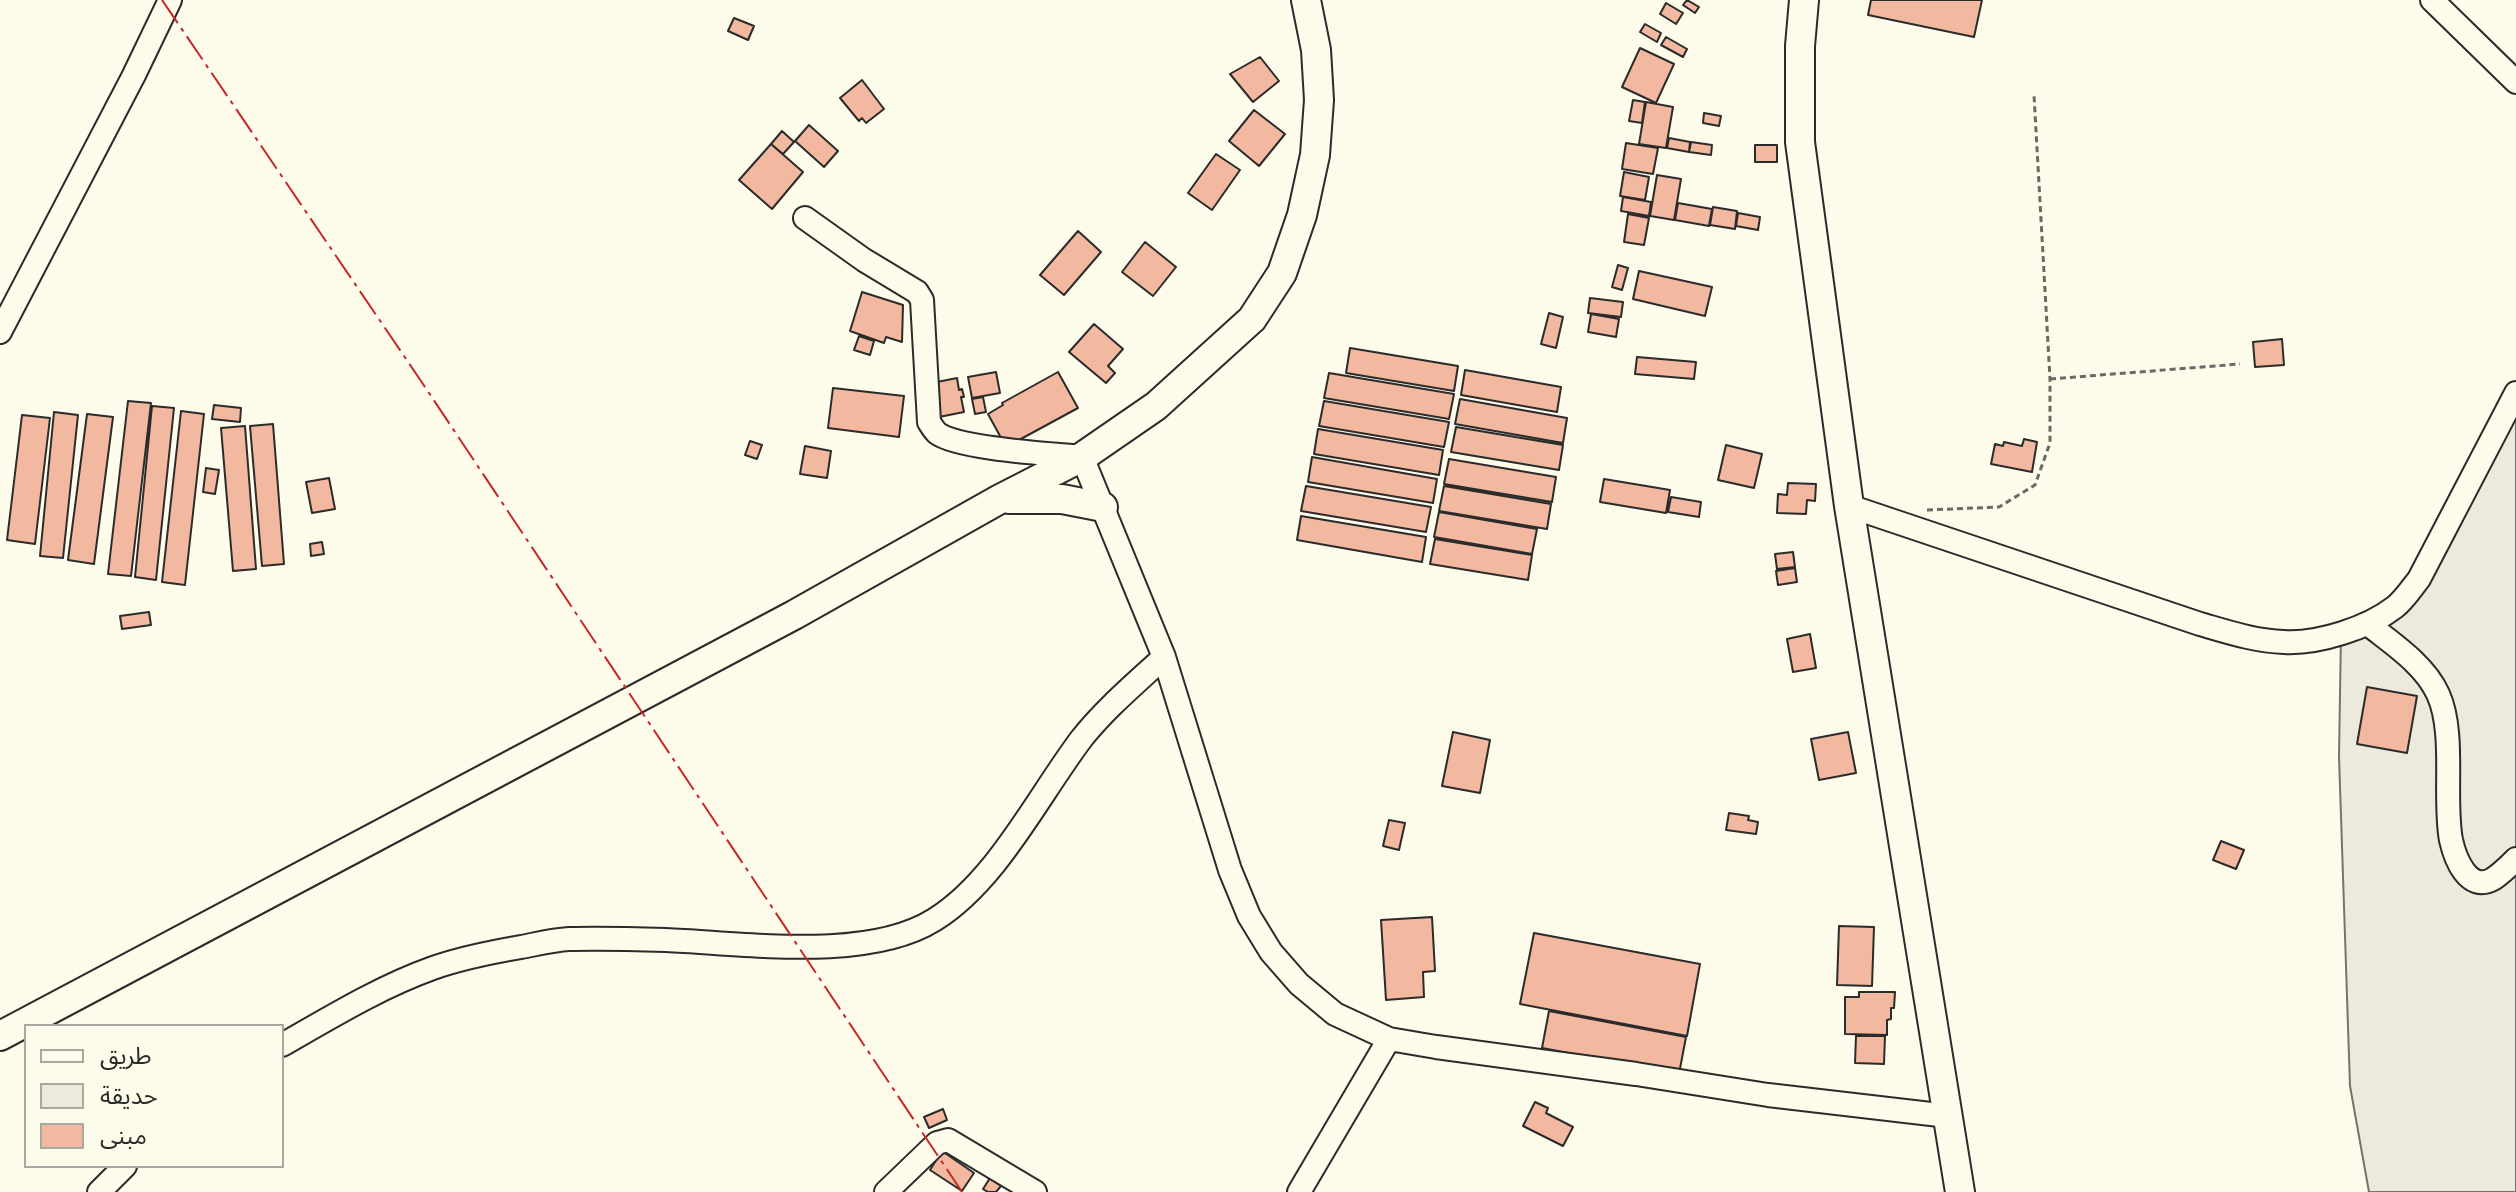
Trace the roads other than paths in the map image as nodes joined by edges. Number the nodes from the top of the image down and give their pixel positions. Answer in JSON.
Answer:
{"nodes":[{"id":1,"x":170,"y":0,"type":"edge"},
{"id":2,"x":1306,"y":0,"type":"edge"},
{"id":3,"x":1804,"y":0,"type":"edge"},
{"id":4,"x":2432,"y":0,"type":"edge"},
{"id":5,"x":2516,"y":82,"type":"edge"},
{"id":6,"x":805,"y":218,"type":"dead end"},
{"id":7,"x":0,"y":332,"type":"edge"},
{"id":8,"x":2516,"y":393,"type":"edge"},
{"id":9,"x":1082,"y":457,"type":"junction"},
{"id":10,"x":1000,"y":499,"type":"junction"},
{"id":11,"x":1849,"y":506,"type":"junction"},
{"id":12,"x":1103,"y":507,"type":"junction"},
{"id":13,"x":2369,"y":625,"type":"junction"},
{"id":14,"x":1164,"y":657,"type":"junction"},
{"id":15,"x":2516,"y":859,"type":"edge"},
{"id":16,"x":0,"y":1036,"type":"edge"},
{"id":17,"x":1389,"y":1039,"type":"junction"},
{"id":18,"x":284,"y":1044,"type":"edge"},
{"id":19,"x":1948,"y":1116,"type":"junction"},
{"id":20,"x":123,"y":1168,"type":"edge"},
{"id":21,"x":99,"y":1192,"type":"edge"},
{"id":22,"x":886,"y":1192,"type":"edge"},
{"id":23,"x":1035,"y":1192,"type":"edge"},
{"id":24,"x":1299,"y":1192,"type":"edge"},
{"id":25,"x":1960,"y":1192,"type":"edge"}],
"edges":[{"from":1,"to":7,"type":"street"},
{"from":2,"to":9,"type":"main road"},
{"from":3,"to":11,"type":"main road"},
{"from":4,"to":5,"type":"street"},
{"from":6,"to":9,"type":"street"},
{"from":8,"to":13,"type":"street"},
{"from":9,"to":10,"type":"main road"},
{"from":9,"to":12,"type":"street"},
{"from":10,"to":12,"type":"main road"},
{"from":10,"to":16,"type":"main road"},
{"from":11,"to":13,"type":"street"},
{"from":11,"to":19,"type":"main road"},
{"from":12,"to":14,"type":"street"},
{"from":13,"to":15,"type":"street"},
{"from":14,"to":17,"type":"street"},
{"from":14,"to":18,"type":"street"},
{"from":17,"to":19,"type":"street"},
{"from":17,"to":24,"type":"street"},
{"from":19,"to":25,"type":"main road"},
{"from":20,"to":21,"type":"street"},
{"from":22,"to":23,"type":"street"}]}
